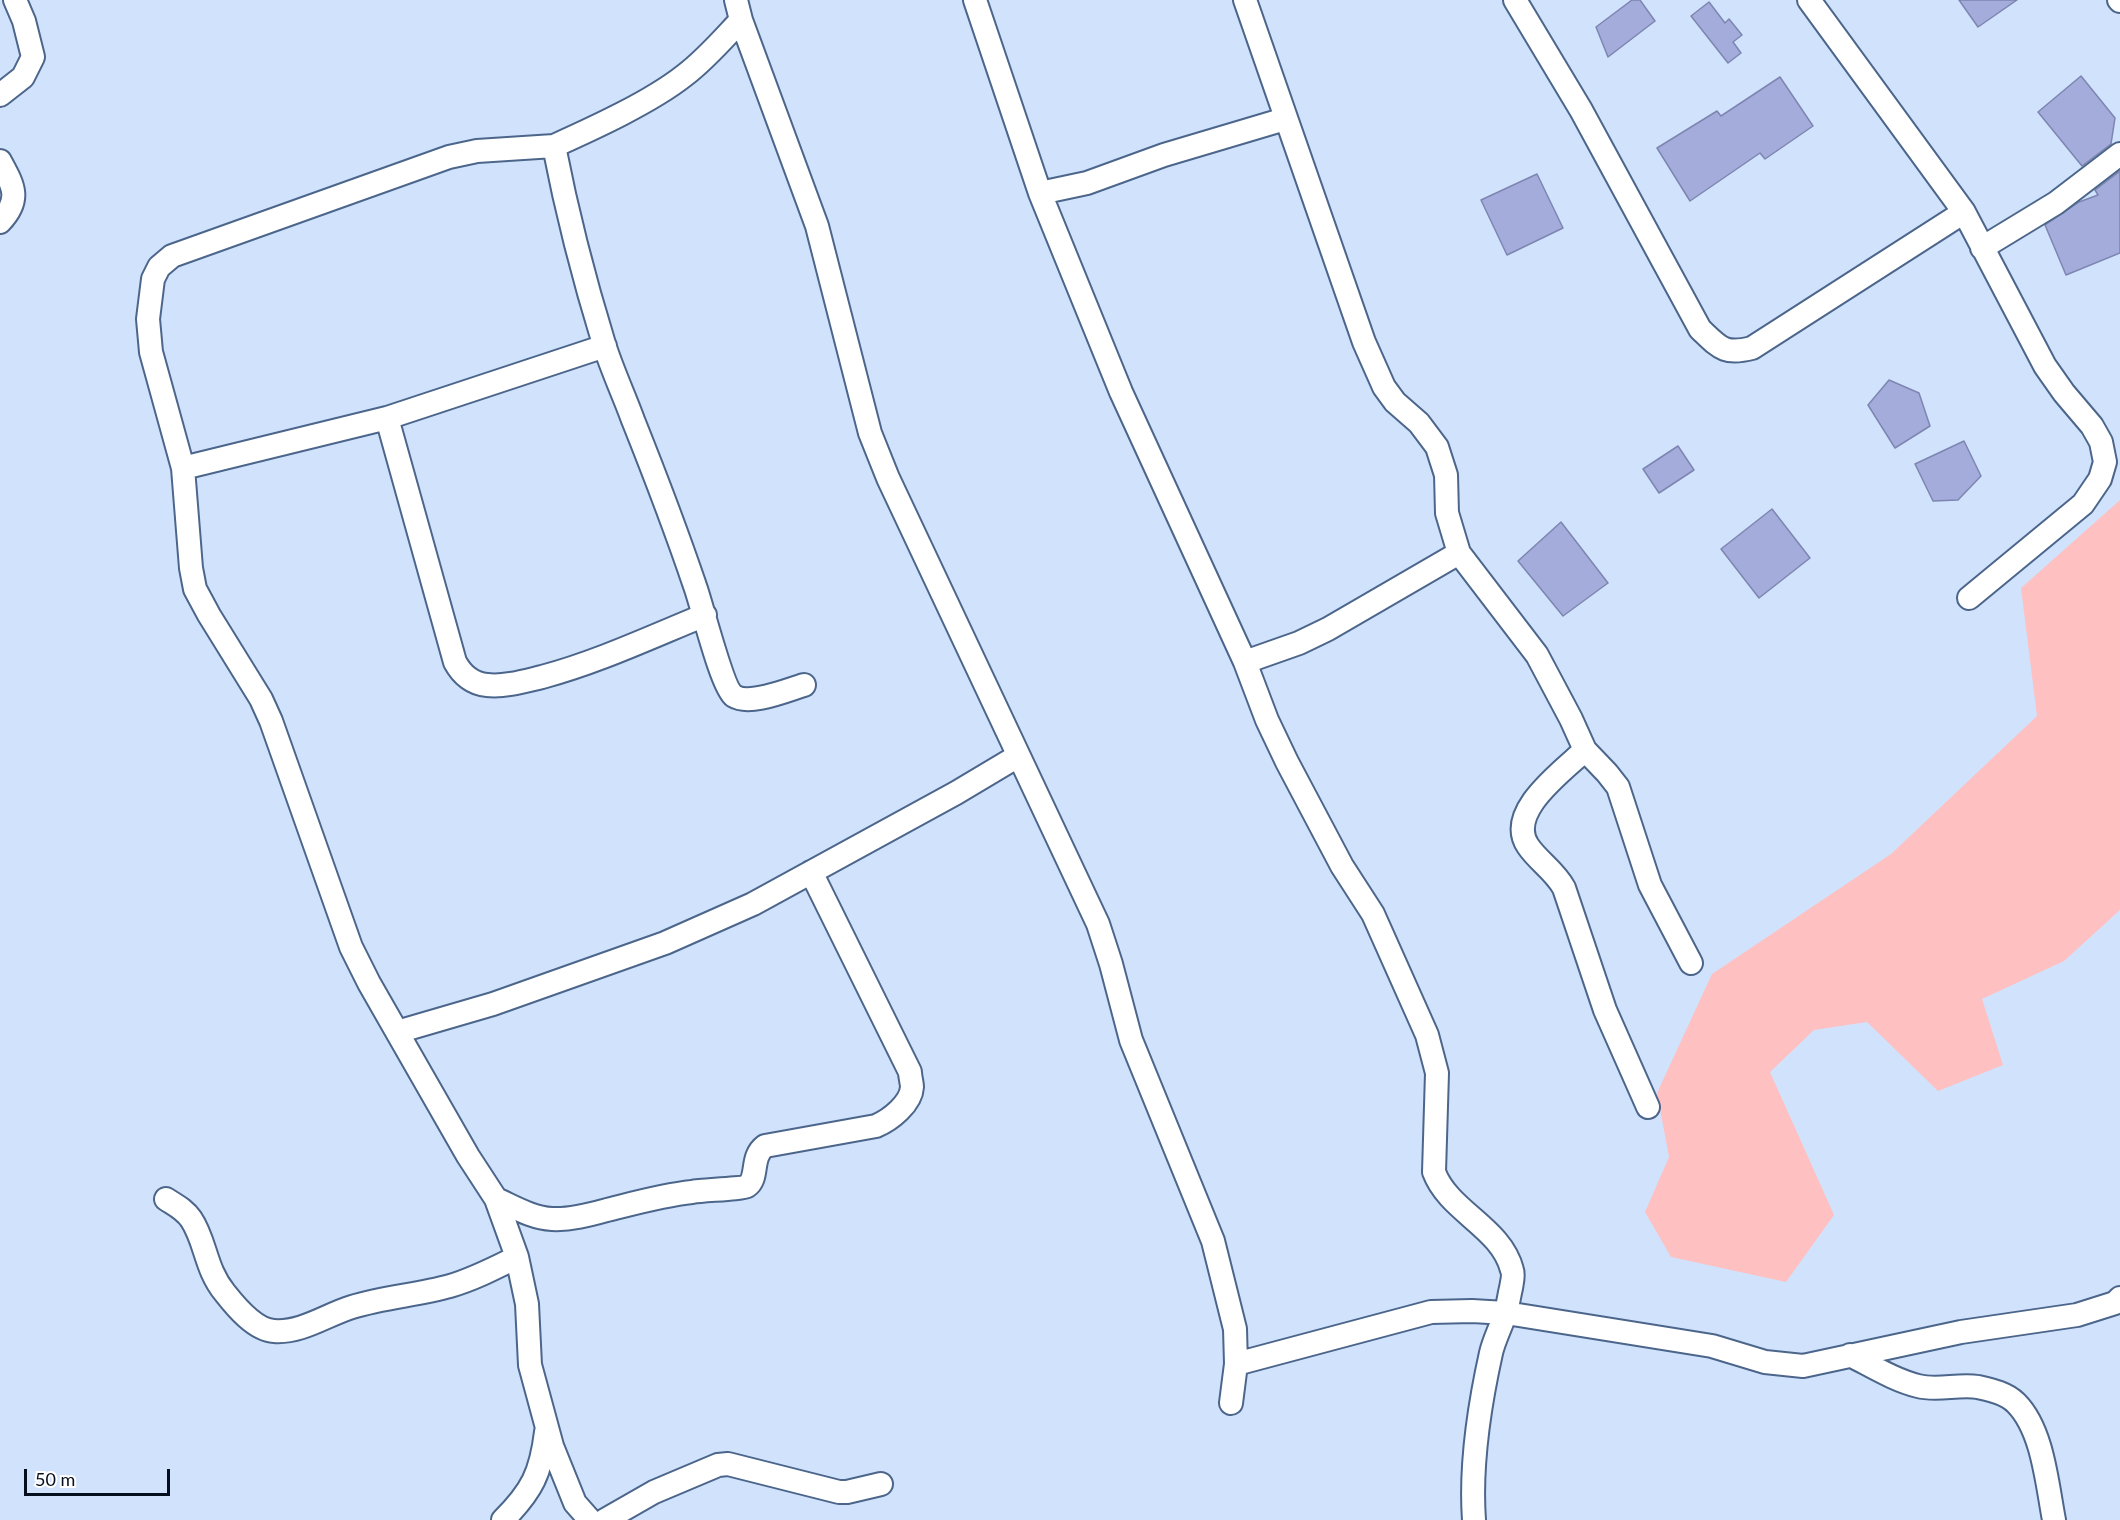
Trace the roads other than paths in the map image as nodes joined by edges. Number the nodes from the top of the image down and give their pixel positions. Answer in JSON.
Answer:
{"nodes":[{"id":1,"x":15,"y":0,"type":"edge"},
{"id":2,"x":975,"y":0,"type":"edge"},
{"id":3,"x":1245,"y":0,"type":"edge"},
{"id":4,"x":1515,"y":0,"type":"edge"},
{"id":5,"x":1810,"y":0,"type":"edge"},
{"id":6,"x":738,"y":10,"type":"edge"},
{"id":7,"x":0,"y":95,"type":"edge"},
{"id":8,"x":1285,"y":119,"type":"junction"},
{"id":9,"x":554,"y":146,"type":"junction"},
{"id":10,"x":2120,"y":154,"type":"edge"},
{"id":11,"x":0,"y":160,"type":"edge"},
{"id":12,"x":1040,"y":193,"type":"junction"},
{"id":13,"x":1964,"y":212,"type":"junction"},
{"id":14,"x":0,"y":222,"type":"edge"},
{"id":15,"x":1982,"y":248,"type":"junction"},
{"id":16,"x":605,"y":346,"type":"junction"},
{"id":17,"x":387,"y":418,"type":"junction"},
{"id":18,"x":183,"y":468,"type":"junction"},
{"id":19,"x":1459,"y":553,"type":"junction"},
{"id":20,"x":1969,"y":598,"type":"dead end"},
{"id":21,"x":705,"y":615,"type":"junction"},
{"id":22,"x":1245,"y":662,"type":"junction"},
{"id":23,"x":804,"y":685,"type":"dead end"},
{"id":24,"x":1585,"y":750,"type":"junction"},
{"id":25,"x":1018,"y":756,"type":"junction"},
{"id":26,"x":811,"y":872,"type":"junction"},
{"id":27,"x":1691,"y":963,"type":"dead end"},
{"id":28,"x":397,"y":1032,"type":"junction"},
{"id":29,"x":1648,"y":1107,"type":"dead end"},
{"id":30,"x":166,"y":1199,"type":"dead end"},
{"id":31,"x":496,"y":1199,"type":"junction"},
{"id":32,"x":517,"y":1257,"type":"junction"},
{"id":33,"x":2120,"y":1298,"type":"edge"},
{"id":34,"x":1506,"y":1313,"type":"junction"},
{"id":35,"x":1850,"y":1355,"type":"junction"},
{"id":36,"x":1236,"y":1364,"type":"junction"},
{"id":37,"x":1231,"y":1403,"type":"dead end"},
{"id":38,"x":547,"y":1428,"type":"junction"},
{"id":39,"x":881,"y":1484,"type":"dead end"},
{"id":40,"x":503,"y":1520,"type":"edge"},
{"id":41,"x":590,"y":1520,"type":"edge"},
{"id":42,"x":605,"y":1520,"type":"edge"},
{"id":43,"x":1474,"y":1520,"type":"edge"},
{"id":44,"x":2054,"y":1520,"type":"edge"}],
"edges":[{"from":1,"to":7,"type":"street"},
{"from":2,"to":12,"type":"street"},
{"from":3,"to":8,"type":"street"},
{"from":4,"to":13,"type":"street"},
{"from":5,"to":13,"type":"street"},
{"from":6,"to":9,"type":"street"},
{"from":6,"to":25,"type":"street"},
{"from":8,"to":12,"type":"street"},
{"from":8,"to":19,"type":"street"},
{"from":9,"to":16,"type":"street"},
{"from":9,"to":18,"type":"street"},
{"from":10,"to":15,"type":"street"},
{"from":11,"to":14,"type":"street"},
{"from":12,"to":22,"type":"street"},
{"from":13,"to":15,"type":"street"},
{"from":15,"to":20,"type":"street"},
{"from":16,"to":17,"type":"street"},
{"from":16,"to":21,"type":"street"},
{"from":17,"to":18,"type":"street"},
{"from":17,"to":21,"type":"street"},
{"from":18,"to":28,"type":"street"},
{"from":19,"to":22,"type":"street"},
{"from":19,"to":24,"type":"street"},
{"from":21,"to":23,"type":"street"},
{"from":22,"to":34,"type":"street"},
{"from":24,"to":27,"type":"street"},
{"from":24,"to":29,"type":"street"},
{"from":25,"to":26,"type":"street"},
{"from":25,"to":36,"type":"street"},
{"from":26,"to":28,"type":"street"},
{"from":26,"to":31,"type":"street"},
{"from":28,"to":31,"type":"street"},
{"from":30,"to":32,"type":"street"},
{"from":31,"to":32,"type":"street"},
{"from":32,"to":38,"type":"street"},
{"from":33,"to":35,"type":"street"},
{"from":34,"to":35,"type":"street"},
{"from":34,"to":36,"type":"street"},
{"from":34,"to":43,"type":"street"},
{"from":35,"to":44,"type":"street"},
{"from":36,"to":37,"type":"street"},
{"from":38,"to":40,"type":"street"},
{"from":38,"to":41,"type":"street"},
{"from":39,"to":42,"type":"street"}]}
